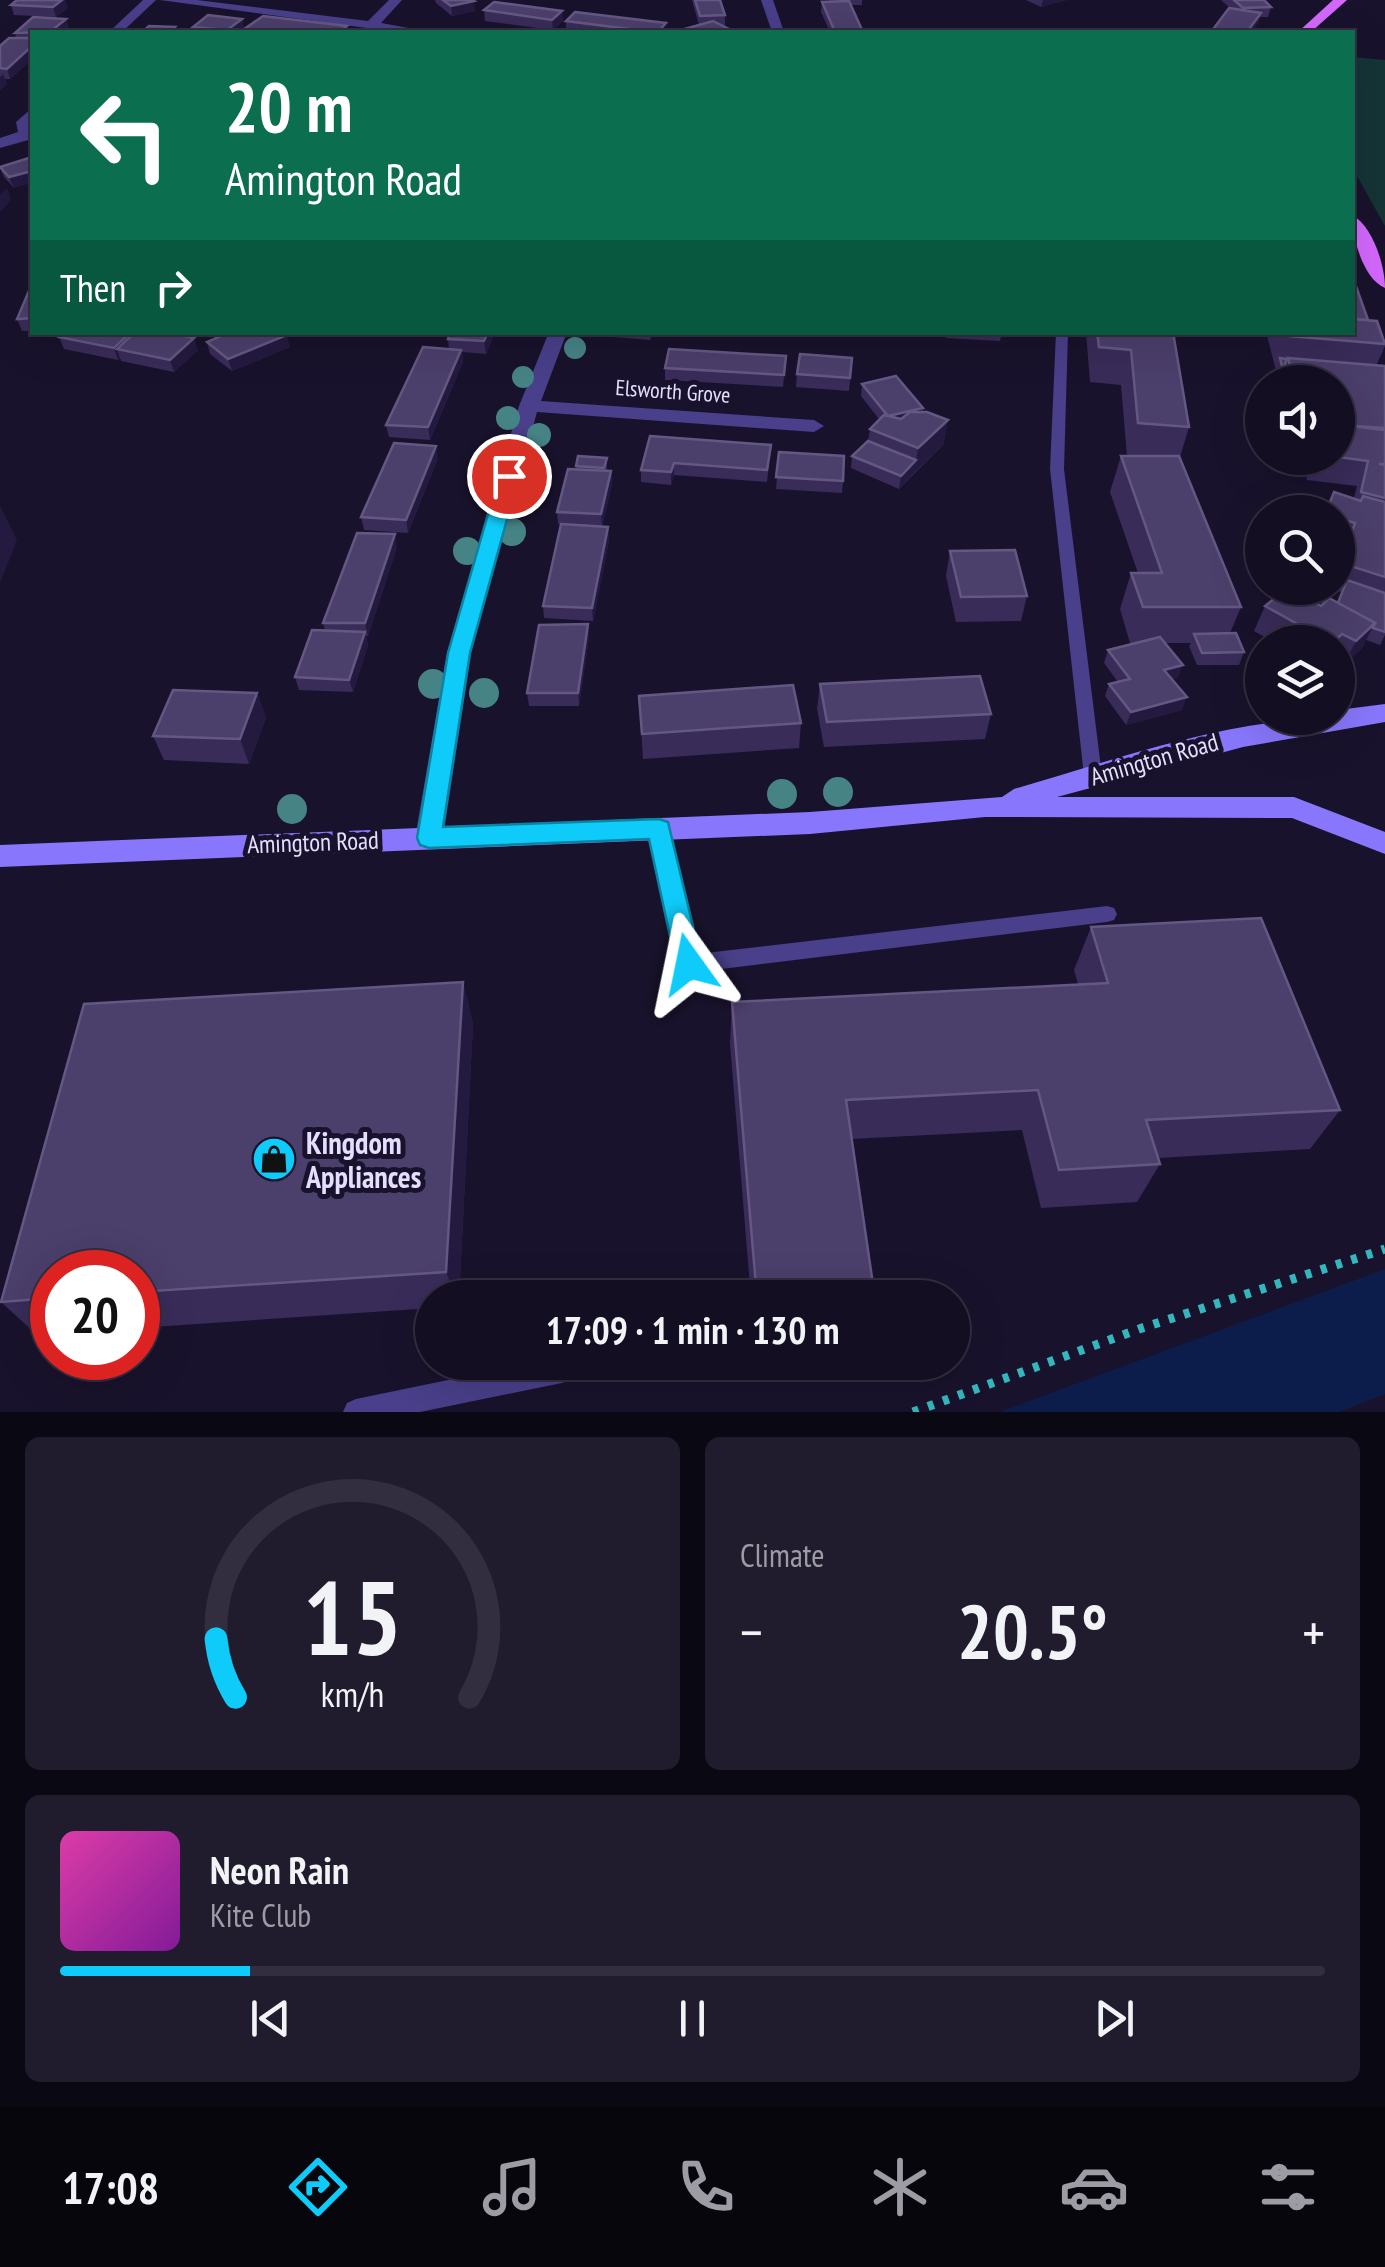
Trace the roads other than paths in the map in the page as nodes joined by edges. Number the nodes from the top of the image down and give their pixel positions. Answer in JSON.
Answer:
{"nodes":[{"id":1,"x":150,"y":0,"type":"edge"},
{"id":2,"x":166,"y":0,"type":"edge"},
{"id":3,"x":396,"y":0,"type":"edge"},
{"id":4,"x":768,"y":0,"type":"edge"},
{"id":5,"x":1341,"y":0,"type":"edge"},
{"id":6,"x":372,"y":25,"type":"junction"},
{"id":7,"x":118,"y":30,"type":"edge"},
{"id":8,"x":409,"y":30,"type":"edge"},
{"id":9,"x":777,"y":30,"type":"edge"},
{"id":10,"x":1306,"y":30,"type":"edge"},
{"id":11,"x":29,"y":134,"type":"edge"},
{"id":12,"x":0,"y":143,"type":"edge"},
{"id":13,"x":1355,"y":226,"type":"edge"},
{"id":14,"x":1385,"y":283,"type":"edge"},
{"id":15,"x":557,"y":335,"type":"edge"},
{"id":16,"x":1062,"y":335,"type":"edge"},
{"id":17,"x":529,"y":406,"type":"junction"},
{"id":18,"x":814,"y":426,"type":"dead end"},
{"id":19,"x":1385,"y":712,"type":"edge"},
{"id":20,"x":1093,"y":776,"type":"junction"},
{"id":21,"x":985,"y":808,"type":"junction"},
{"id":22,"x":659,"y":829,"type":"junction"},
{"id":23,"x":429,"y":838,"type":"junction"},
{"id":24,"x":1385,"y":842,"type":"edge"},
{"id":25,"x":0,"y":856,"type":"edge"},
{"id":26,"x":1107,"y":914,"type":"dead end"},
{"id":27,"x":513,"y":1380,"type":"edge"},
{"id":28,"x":356,"y":1412,"type":"edge"}],
"edges":[{"from":1,"to":7,"type":"street"},
{"from":2,"to":6,"type":"street"},
{"from":3,"to":6,"type":"street"},
{"from":4,"to":9,"type":"street"},
{"from":5,"to":10,"type":"main road"},
{"from":6,"to":8,"type":"street"},
{"from":11,"to":12,"type":"street"},
{"from":13,"to":14,"type":"main road"},
{"from":15,"to":17,"type":"street"},
{"from":16,"to":20,"type":"lane"},
{"from":17,"to":18,"type":"street","name":"Elsworth Grove"},
{"from":17,"to":23,"type":"street"},
{"from":19,"to":20,"type":"street","name":"Amington Road"},
{"from":20,"to":21,"type":"street","name":"Amington Road"},
{"from":21,"to":22,"type":"street","name":"Amington Road"},
{"from":21,"to":24,"type":"street","name":"Amington Road"},
{"from":22,"to":23,"type":"street","name":"Amington Road"},
{"from":22,"to":26,"type":"lane"},
{"from":23,"to":25,"type":"street","name":"Amington Road"},
{"from":27,"to":28,"type":"lane"}]}
